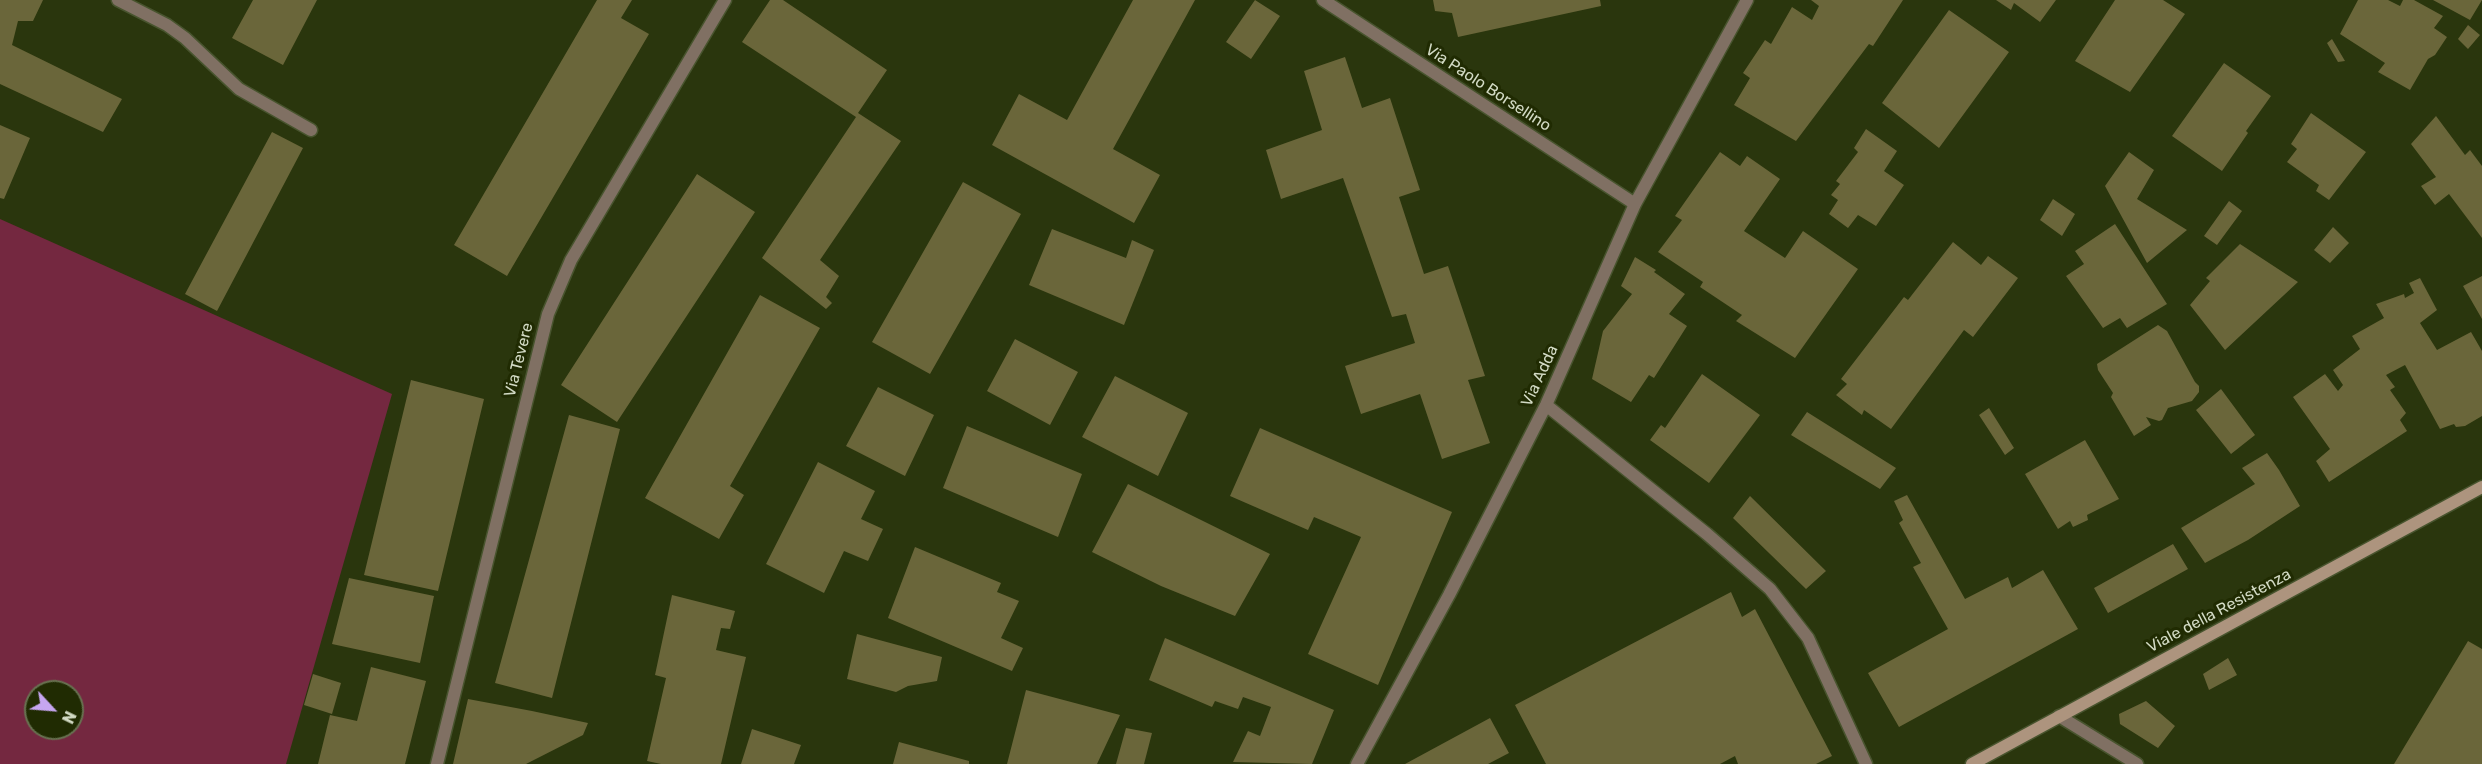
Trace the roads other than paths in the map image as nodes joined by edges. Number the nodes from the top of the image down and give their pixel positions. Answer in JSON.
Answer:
{"nodes":[{"id":1,"x":118,"y":0,"type":"edge"},
{"id":2,"x":725,"y":0,"type":"edge"},
{"id":3,"x":1323,"y":0,"type":"edge"},
{"id":4,"x":1747,"y":0,"type":"edge"},
{"id":5,"x":311,"y":130,"type":"dead end"},
{"id":6,"x":1635,"y":204,"type":"junction"},
{"id":7,"x":1546,"y":405,"type":"junction"},
{"id":8,"x":2482,"y":487,"type":"edge"},
{"id":9,"x":2059,"y":716,"type":"junction"},
{"id":10,"x":437,"y":764,"type":"edge"},
{"id":11,"x":1358,"y":764,"type":"edge"},
{"id":12,"x":1866,"y":764,"type":"edge"},
{"id":13,"x":1972,"y":764,"type":"edge"},
{"id":14,"x":2137,"y":764,"type":"edge"}],
"edges":[{"from":1,"to":5,"type":"street"},
{"from":2,"to":10,"type":"street","name":"Via Tevere"},
{"from":3,"to":6,"type":"street","name":"Via Paolo Borsellino"},
{"from":4,"to":6,"type":"street","name":"Via Adda"},
{"from":6,"to":7,"type":"street","name":"Via Adda"},
{"from":7,"to":11,"type":"street","name":"Via Adda"},
{"from":7,"to":12,"type":"street"},
{"from":8,"to":9,"type":"main road","name":"Viale della Resistenza"},
{"from":9,"to":13,"type":"main road","name":"Viale della Resistenza"},
{"from":9,"to":14,"type":"street"}]}
